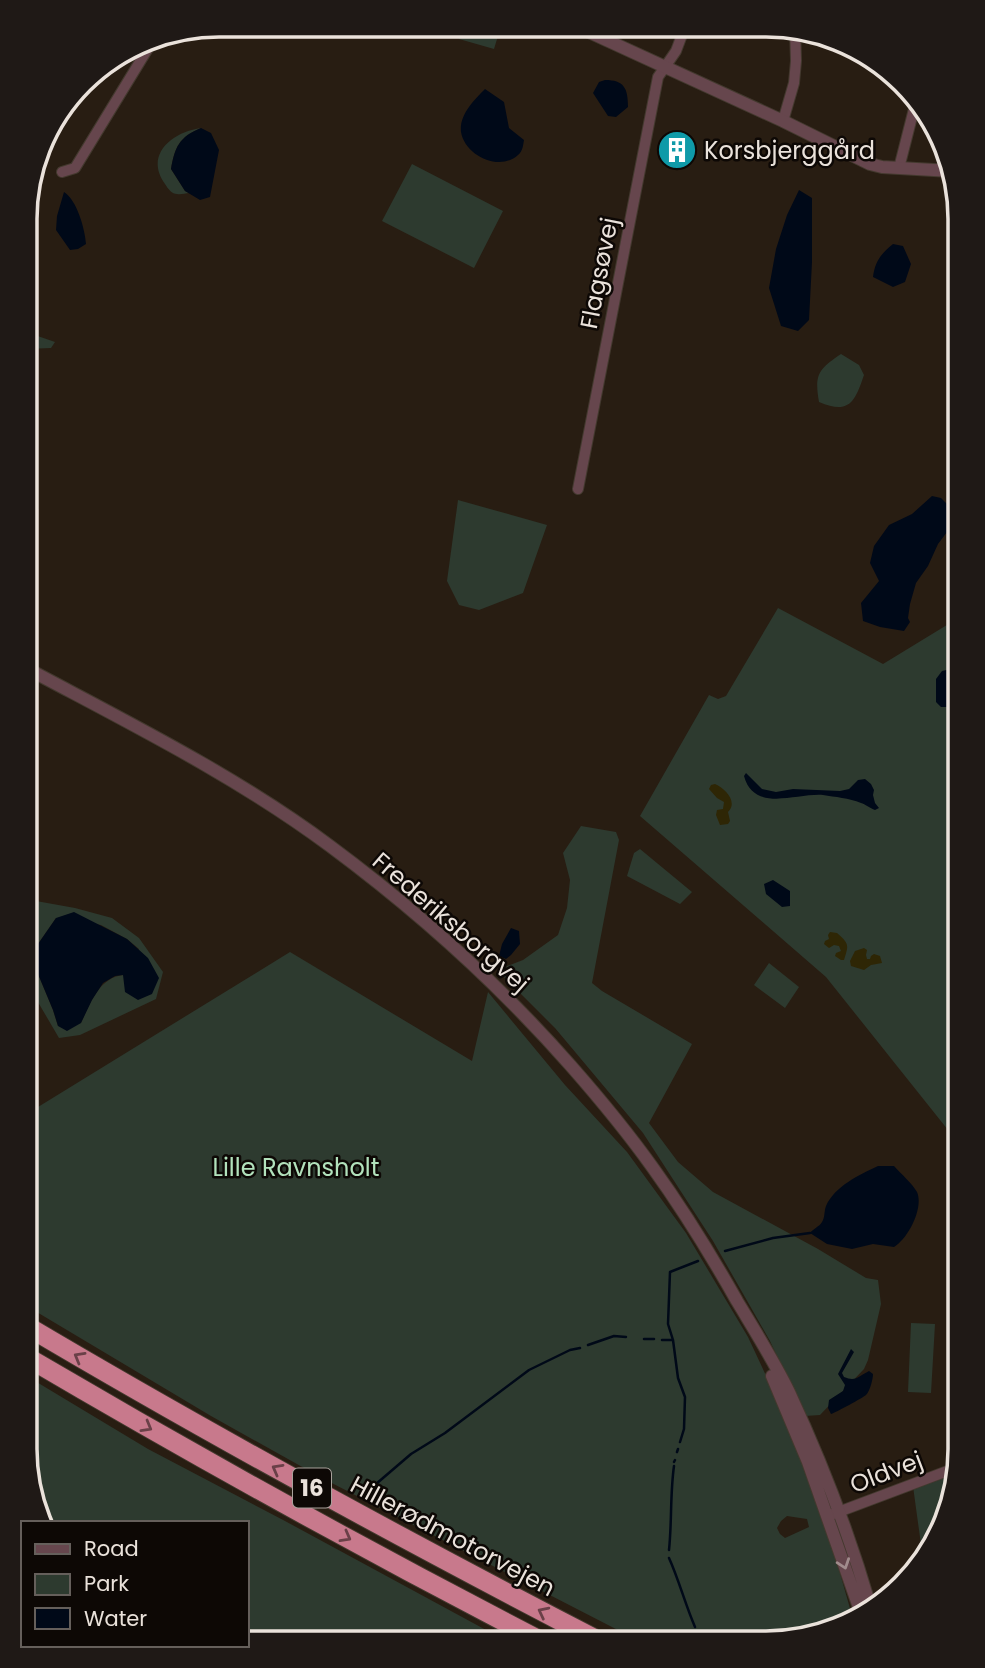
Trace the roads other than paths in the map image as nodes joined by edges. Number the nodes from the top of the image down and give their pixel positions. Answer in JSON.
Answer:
{"nodes":[{"id":1,"x":600,"y":37,"type":"edge"},
{"id":2,"x":681,"y":37,"type":"edge"},
{"id":3,"x":795,"y":39,"type":"edge"},
{"id":4,"x":145,"y":53,"type":"edge"},
{"id":5,"x":666,"y":67,"type":"junction"},
{"id":6,"x":913,"y":112,"type":"edge"},
{"id":7,"x":783,"y":121,"type":"junction"},
{"id":8,"x":899,"y":168,"type":"junction"},
{"id":9,"x":942,"y":170,"type":"edge"},
{"id":10,"x":62,"y":173,"type":"dead end"},
{"id":11,"x":578,"y":489,"type":"dead end"},
{"id":12,"x":37,"y":674,"type":"edge"},
{"id":13,"x":37,"y":1332,"type":"edge"},
{"id":14,"x":37,"y":1363,"type":"edge"},
{"id":15,"x":947,"y":1470,"type":"edge"},
{"id":16,"x":833,"y":1514,"type":"junction"},
{"id":17,"x":868,"y":1600,"type":"edge"},
{"id":18,"x":859,"y":1606,"type":"edge"},
{"id":19,"x":522,"y":1631,"type":"edge"},
{"id":20,"x":580,"y":1631,"type":"edge"}],
"edges":[{"from":1,"to":5,"type":"street"},
{"from":2,"to":5,"type":"street","name":"Flagsøvej"},
{"from":3,"to":7,"type":"street"},
{"from":4,"to":10,"type":"street"},
{"from":5,"to":7,"type":"street"},
{"from":5,"to":11,"type":"street","name":"Flagsøvej"},
{"from":6,"to":8,"type":"street"},
{"from":7,"to":8,"type":"street"},
{"from":8,"to":9,"type":"street"},
{"from":12,"to":16,"type":"street","name":"Frederiksborgvej"},
{"from":20,"to":13,"type":"highway","name":"Hillerødmotorvejen","number":"16","one_way":true},
{"from":14,"to":19,"type":"highway","number":"16","one_way":true},
{"from":15,"to":16,"type":"street","name":"Oldvej"},
{"from":16,"to":17,"type":"street"},
{"from":16,"to":18,"type":"street","one_way":true}]}
